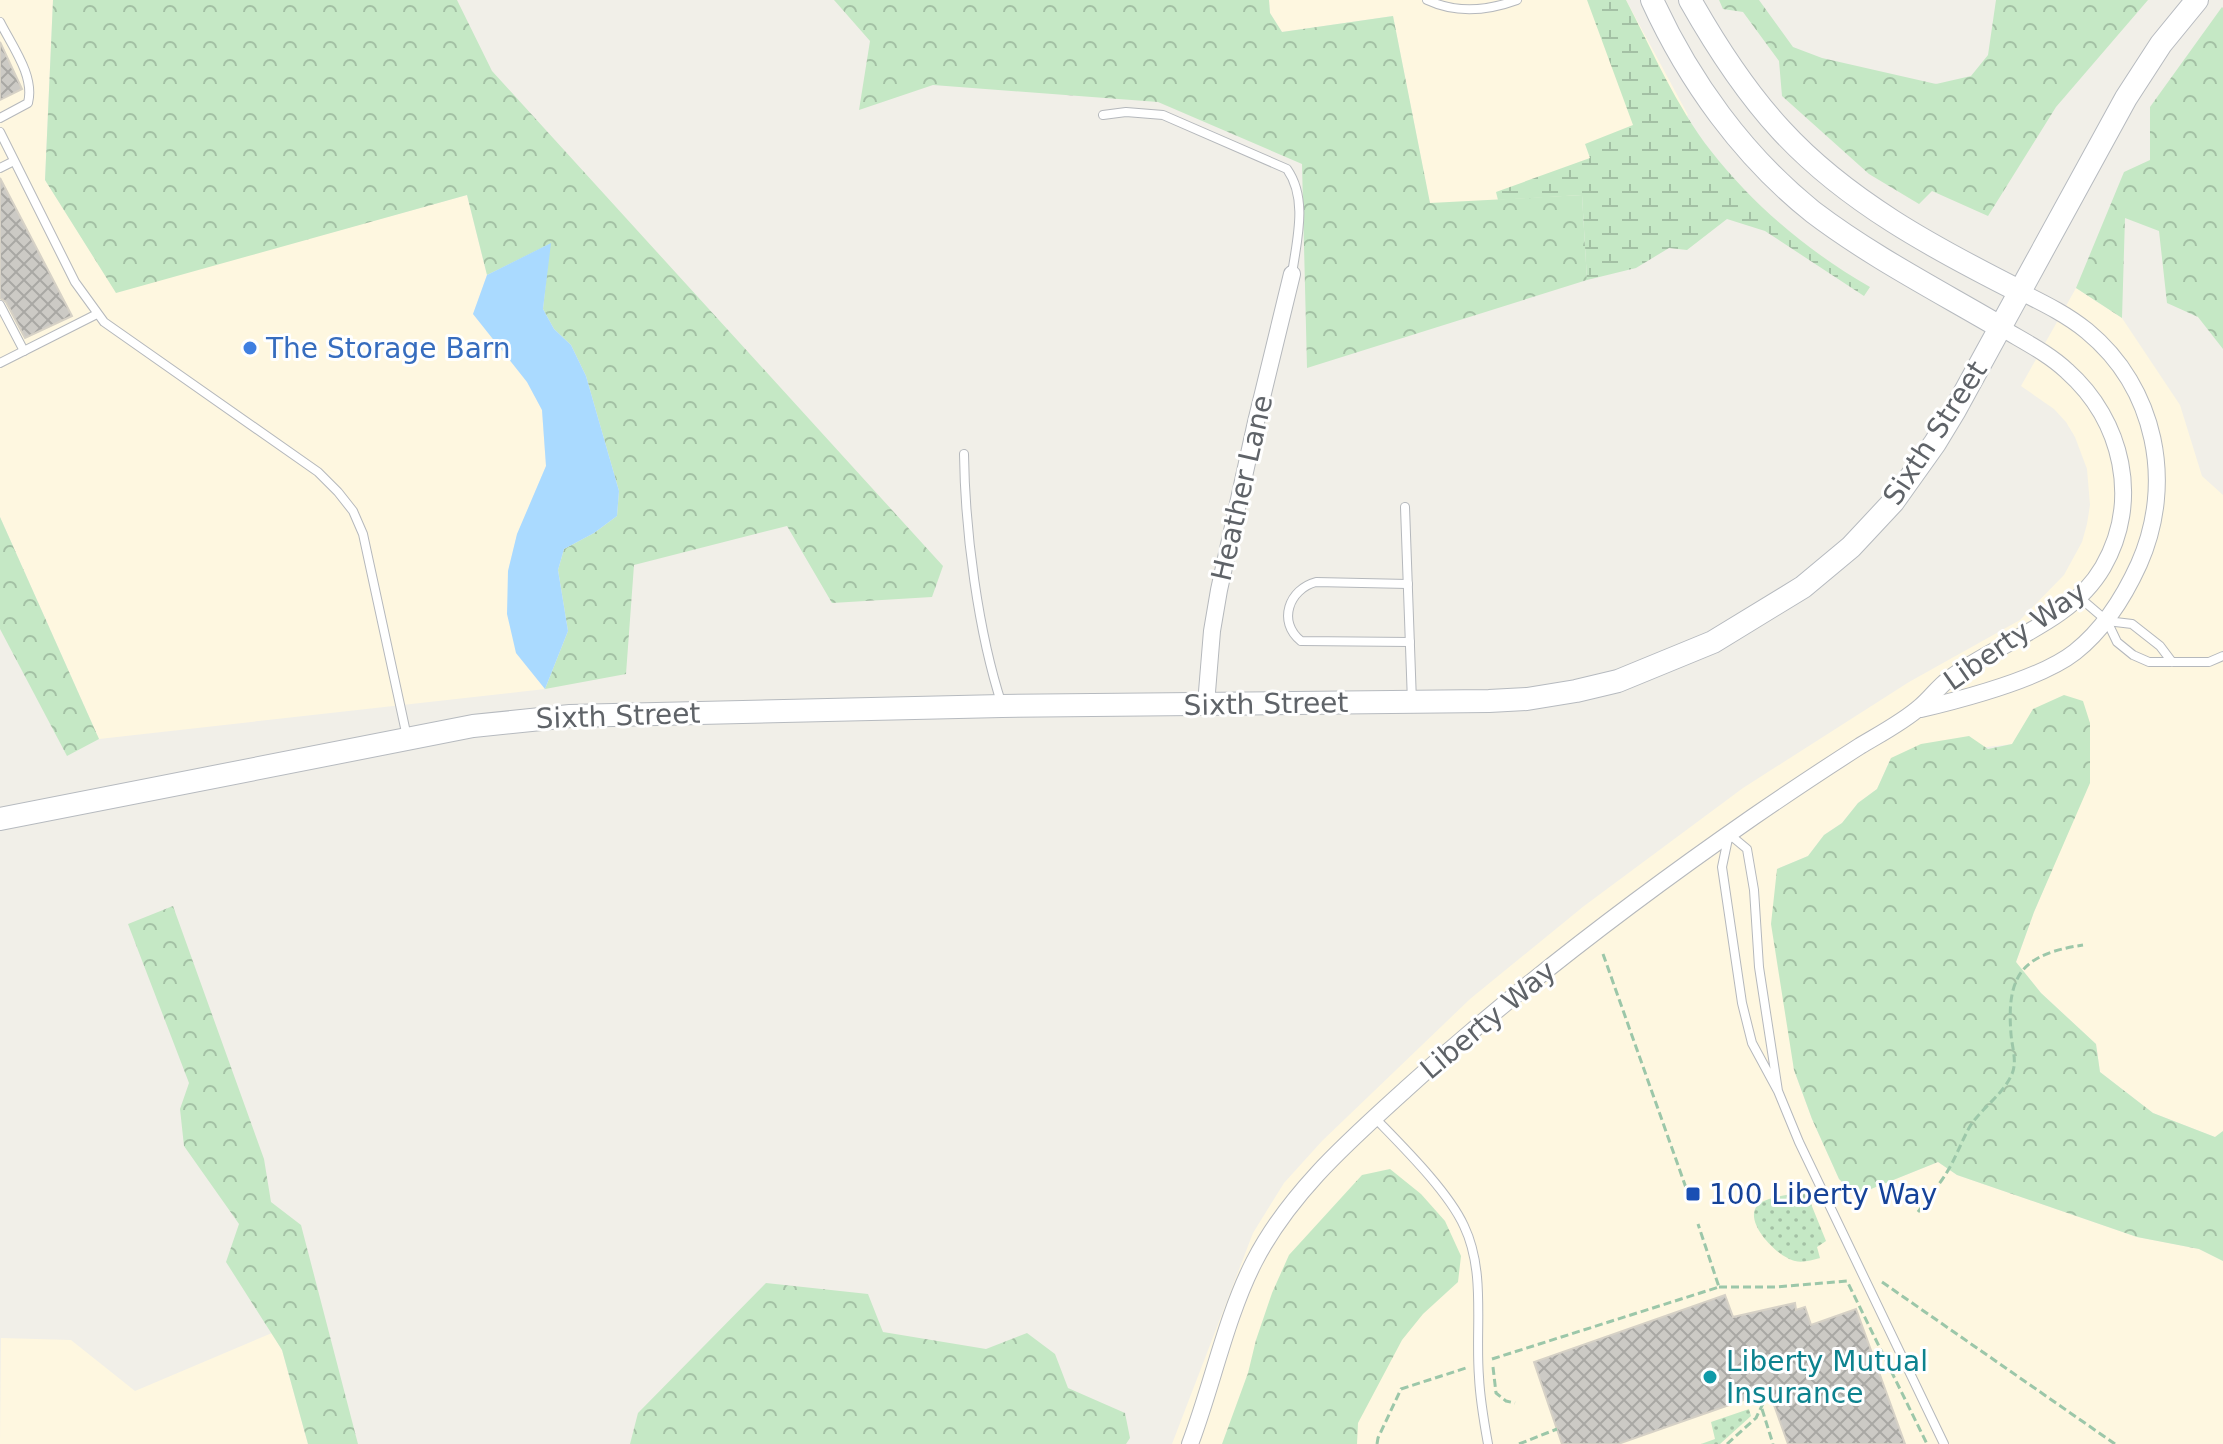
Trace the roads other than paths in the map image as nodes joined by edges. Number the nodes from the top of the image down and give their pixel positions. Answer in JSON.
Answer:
{"nodes":[{"id":1,"x":1427,"y":0,"type":"edge"},
{"id":2,"x":1517,"y":0,"type":"edge"},
{"id":3,"x":1652,"y":0,"type":"edge"},
{"id":4,"x":1690,"y":0,"type":"edge"},
{"id":5,"x":2197,"y":0,"type":"edge"},
{"id":6,"x":0,"y":22,"type":"edge"},
{"id":7,"x":1103,"y":115,"type":"dead end"},
{"id":8,"x":0,"y":118,"type":"edge"},
{"id":9,"x":0,"y":132,"type":"edge"},
{"id":10,"x":14,"y":161,"type":"junction"},
{"id":11,"x":0,"y":168,"type":"edge"},
{"id":12,"x":1292,"y":274,"type":"joint"},
{"id":13,"x":2019,"y":291,"type":"junction"},
{"id":14,"x":0,"y":305,"type":"edge"},
{"id":15,"x":97,"y":314,"type":"junction"},
{"id":16,"x":2000,"y":327,"type":"junction"},
{"id":17,"x":24,"y":351,"type":"junction"},
{"id":18,"x":0,"y":363,"type":"edge"},
{"id":19,"x":964,"y":454,"type":"dead end"},
{"id":20,"x":1405,"y":507,"type":"dead end"},
{"id":21,"x":1408,"y":584,"type":"junction"},
{"id":22,"x":2079,"y":597,"type":"junction"},
{"id":23,"x":2107,"y":621,"type":"junction"},
{"id":24,"x":1410,"y":642,"type":"junction"},
{"id":25,"x":2223,"y":656,"type":"edge"},
{"id":26,"x":2172,"y":662,"type":"junction"},
{"id":27,"x":1412,"y":702,"type":"junction"},
{"id":28,"x":1206,"y":704,"type":"junction"},
{"id":29,"x":1002,"y":706,"type":"junction"},
{"id":30,"x":1919,"y":709,"type":"junction"},
{"id":31,"x":407,"y":738,"type":"junction"},
{"id":32,"x":0,"y":819,"type":"edge"},
{"id":33,"x":1729,"y":834,"type":"junction"},
{"id":34,"x":1778,"y":1091,"type":"junction"},
{"id":35,"x":1375,"y":1118,"type":"junction"},
{"id":36,"x":1190,"y":1444,"type":"edge"},
{"id":37,"x":1488,"y":1444,"type":"edge"},
{"id":38,"x":1944,"y":1444,"type":"edge"}],
"edges":[{"from":1,"to":2,"type":"lane"},
{"from":3,"to":16,"type":"main road"},
{"from":4,"to":13,"type":"main road"},
{"from":5,"to":13,"type":"main road","name":"Sixth Street"},
{"from":6,"to":8,"type":"lane"},
{"from":7,"to":12,"type":"lane"},
{"from":9,"to":10,"type":"lane"},
{"from":10,"to":11,"type":"lane"},
{"from":10,"to":15,"type":"lane"},
{"from":12,"to":28,"type":"street","name":"Heather Lane"},
{"from":13,"to":16,"type":"main road","name":"Sixth Street"},
{"from":13,"to":23,"type":"street","name":"Liberty Way"},
{"from":14,"to":17,"type":"lane"},
{"from":15,"to":17,"type":"lane"},
{"from":15,"to":31,"type":"lane"},
{"from":16,"to":22,"type":"street","name":"Liberty Way"},
{"from":16,"to":27,"type":"main road","name":"Sixth Street"},
{"from":17,"to":18,"type":"lane"},
{"from":19,"to":29,"type":"lane"},
{"from":20,"to":21,"type":"lane"},
{"from":21,"to":24,"type":"lane"},
{"from":21,"to":24,"type":"lane"},
{"from":22,"to":23,"type":"lane"},
{"from":22,"to":30,"type":"street","name":"Liberty Way"},
{"from":23,"to":26,"type":"lane"},
{"from":23,"to":26,"type":"lane"},
{"from":23,"to":30,"type":"street","name":"Liberty Way"},
{"from":24,"to":27,"type":"lane"},
{"from":25,"to":26,"type":"lane"},
{"from":27,"to":28,"type":"main road","name":"Sixth Street"},
{"from":28,"to":29,"type":"main road","name":"Sixth Street"},
{"from":29,"to":31,"type":"main road","name":"Sixth Street"},
{"from":30,"to":33,"type":"street","name":"Liberty Way"},
{"from":31,"to":32,"type":"main road","name":"Sixth Street"},
{"from":33,"to":34,"type":"lane"},
{"from":33,"to":34,"type":"lane"},
{"from":33,"to":35,"type":"street","name":"Liberty Way"},
{"from":34,"to":38,"type":"lane"},
{"from":35,"to":36,"type":"street","name":"Liberty Way"},
{"from":35,"to":37,"type":"lane"}]}
